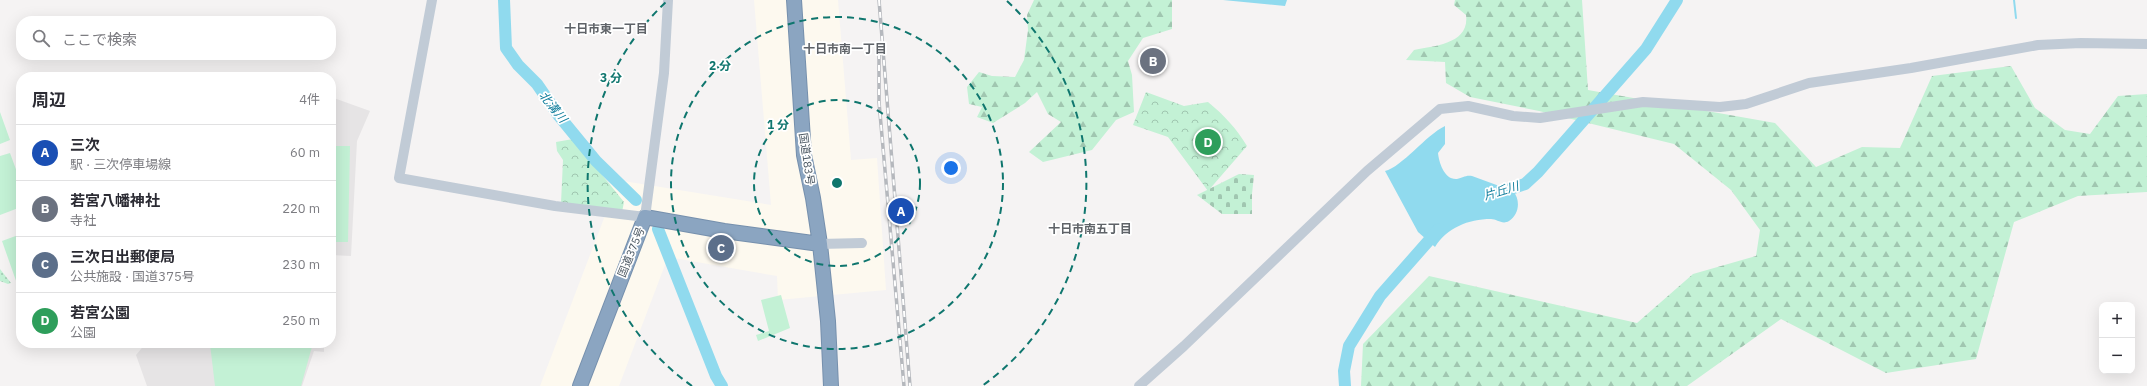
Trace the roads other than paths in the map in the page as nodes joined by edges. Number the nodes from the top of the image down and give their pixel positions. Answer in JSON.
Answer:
{"nodes":[{"id":1,"x":432,"y":0,"type":"edge"},
{"id":2,"x":668,"y":0,"type":"edge"},
{"id":3,"x":794,"y":0,"type":"edge"},
{"id":4,"x":800,"y":0,"type":"edge"},
{"id":5,"x":2147,"y":44,"type":"edge"},
{"id":6,"x":813,"y":198,"type":"junction"},
{"id":7,"x":645,"y":217,"type":"junction"},
{"id":8,"x":862,"y":243,"type":"dead end"},
{"id":9,"x":820,"y":244,"type":"junction"},
{"id":10,"x":580,"y":386,"type":"edge"},
{"id":11,"x":832,"y":386,"type":"edge"},
{"id":12,"x":1139,"y":386,"type":"edge"}],
"edges":[{"from":1,"to":7,"type":"street"},
{"from":2,"to":7,"type":"street"},
{"from":3,"to":6,"type":"highway","name":"国道183号"},
{"from":4,"to":6,"type":"highway","name":"国道183号"},
{"from":5,"to":12,"type":"street"},
{"from":6,"to":9,"type":"highway","name":"国道183号"},
{"from":7,"to":9,"type":"highway","name":"国道375号"},
{"from":7,"to":10,"type":"highway","name":"国道375号"},
{"from":8,"to":9,"type":"street"},
{"from":9,"to":11,"type":"highway","name":"国道183号"}]}
